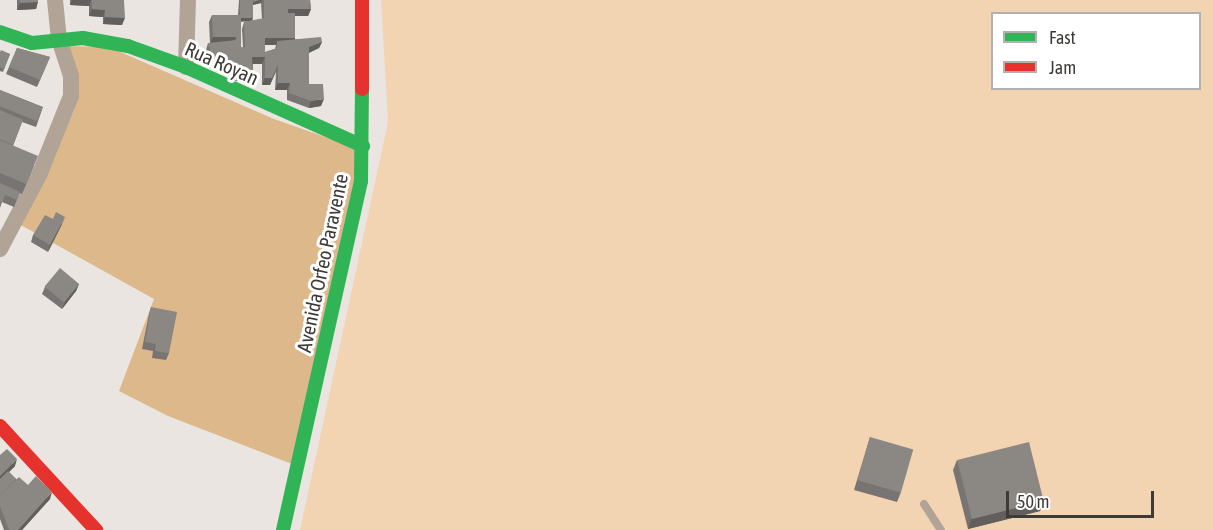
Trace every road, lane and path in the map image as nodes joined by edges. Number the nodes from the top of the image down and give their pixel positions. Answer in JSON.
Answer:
{"nodes":[{"id":1,"x":55,"y":0,"type":"edge"},
{"id":2,"x":188,"y":0,"type":"edge"},
{"id":3,"x":362,"y":0,"type":"edge"},
{"id":4,"x":0,"y":32,"type":"edge"},
{"id":5,"x":59,"y":40,"type":"junction"},
{"id":6,"x":186,"y":67,"type":"junction"},
{"id":7,"x":363,"y":146,"type":"junction"},
{"id":8,"x":5,"y":231,"type":"edge"},
{"id":9,"x":0,"y":249,"type":"edge"},
{"id":10,"x":0,"y":426,"type":"edge"},
{"id":11,"x":924,"y":504,"type":"dead end"},
{"id":12,"x":96,"y":530,"type":"edge"},
{"id":13,"x":283,"y":530,"type":"edge"},
{"id":14,"x":941,"y":530,"type":"edge"}],
"edges":[{"from":1,"to":5,"type":"street"},
{"from":2,"to":6,"type":"street"},
{"from":3,"to":7,"type":"main road","name":"Avenida Orfeo Paravente"},
{"from":4,"to":5,"type":"main road","name":"Rua Royan"},
{"from":5,"to":6,"type":"main road","name":"Rua Royan"},
{"from":5,"to":8,"type":"street"},
{"from":6,"to":7,"type":"main road","name":"Rua Royan"},
{"from":7,"to":13,"type":"main road","name":"Avenida Orfeo Paravente"},
{"from":8,"to":9,"type":"street"},
{"from":10,"to":12,"type":"main road"},
{"from":11,"to":14,"type":"lane"}]}
